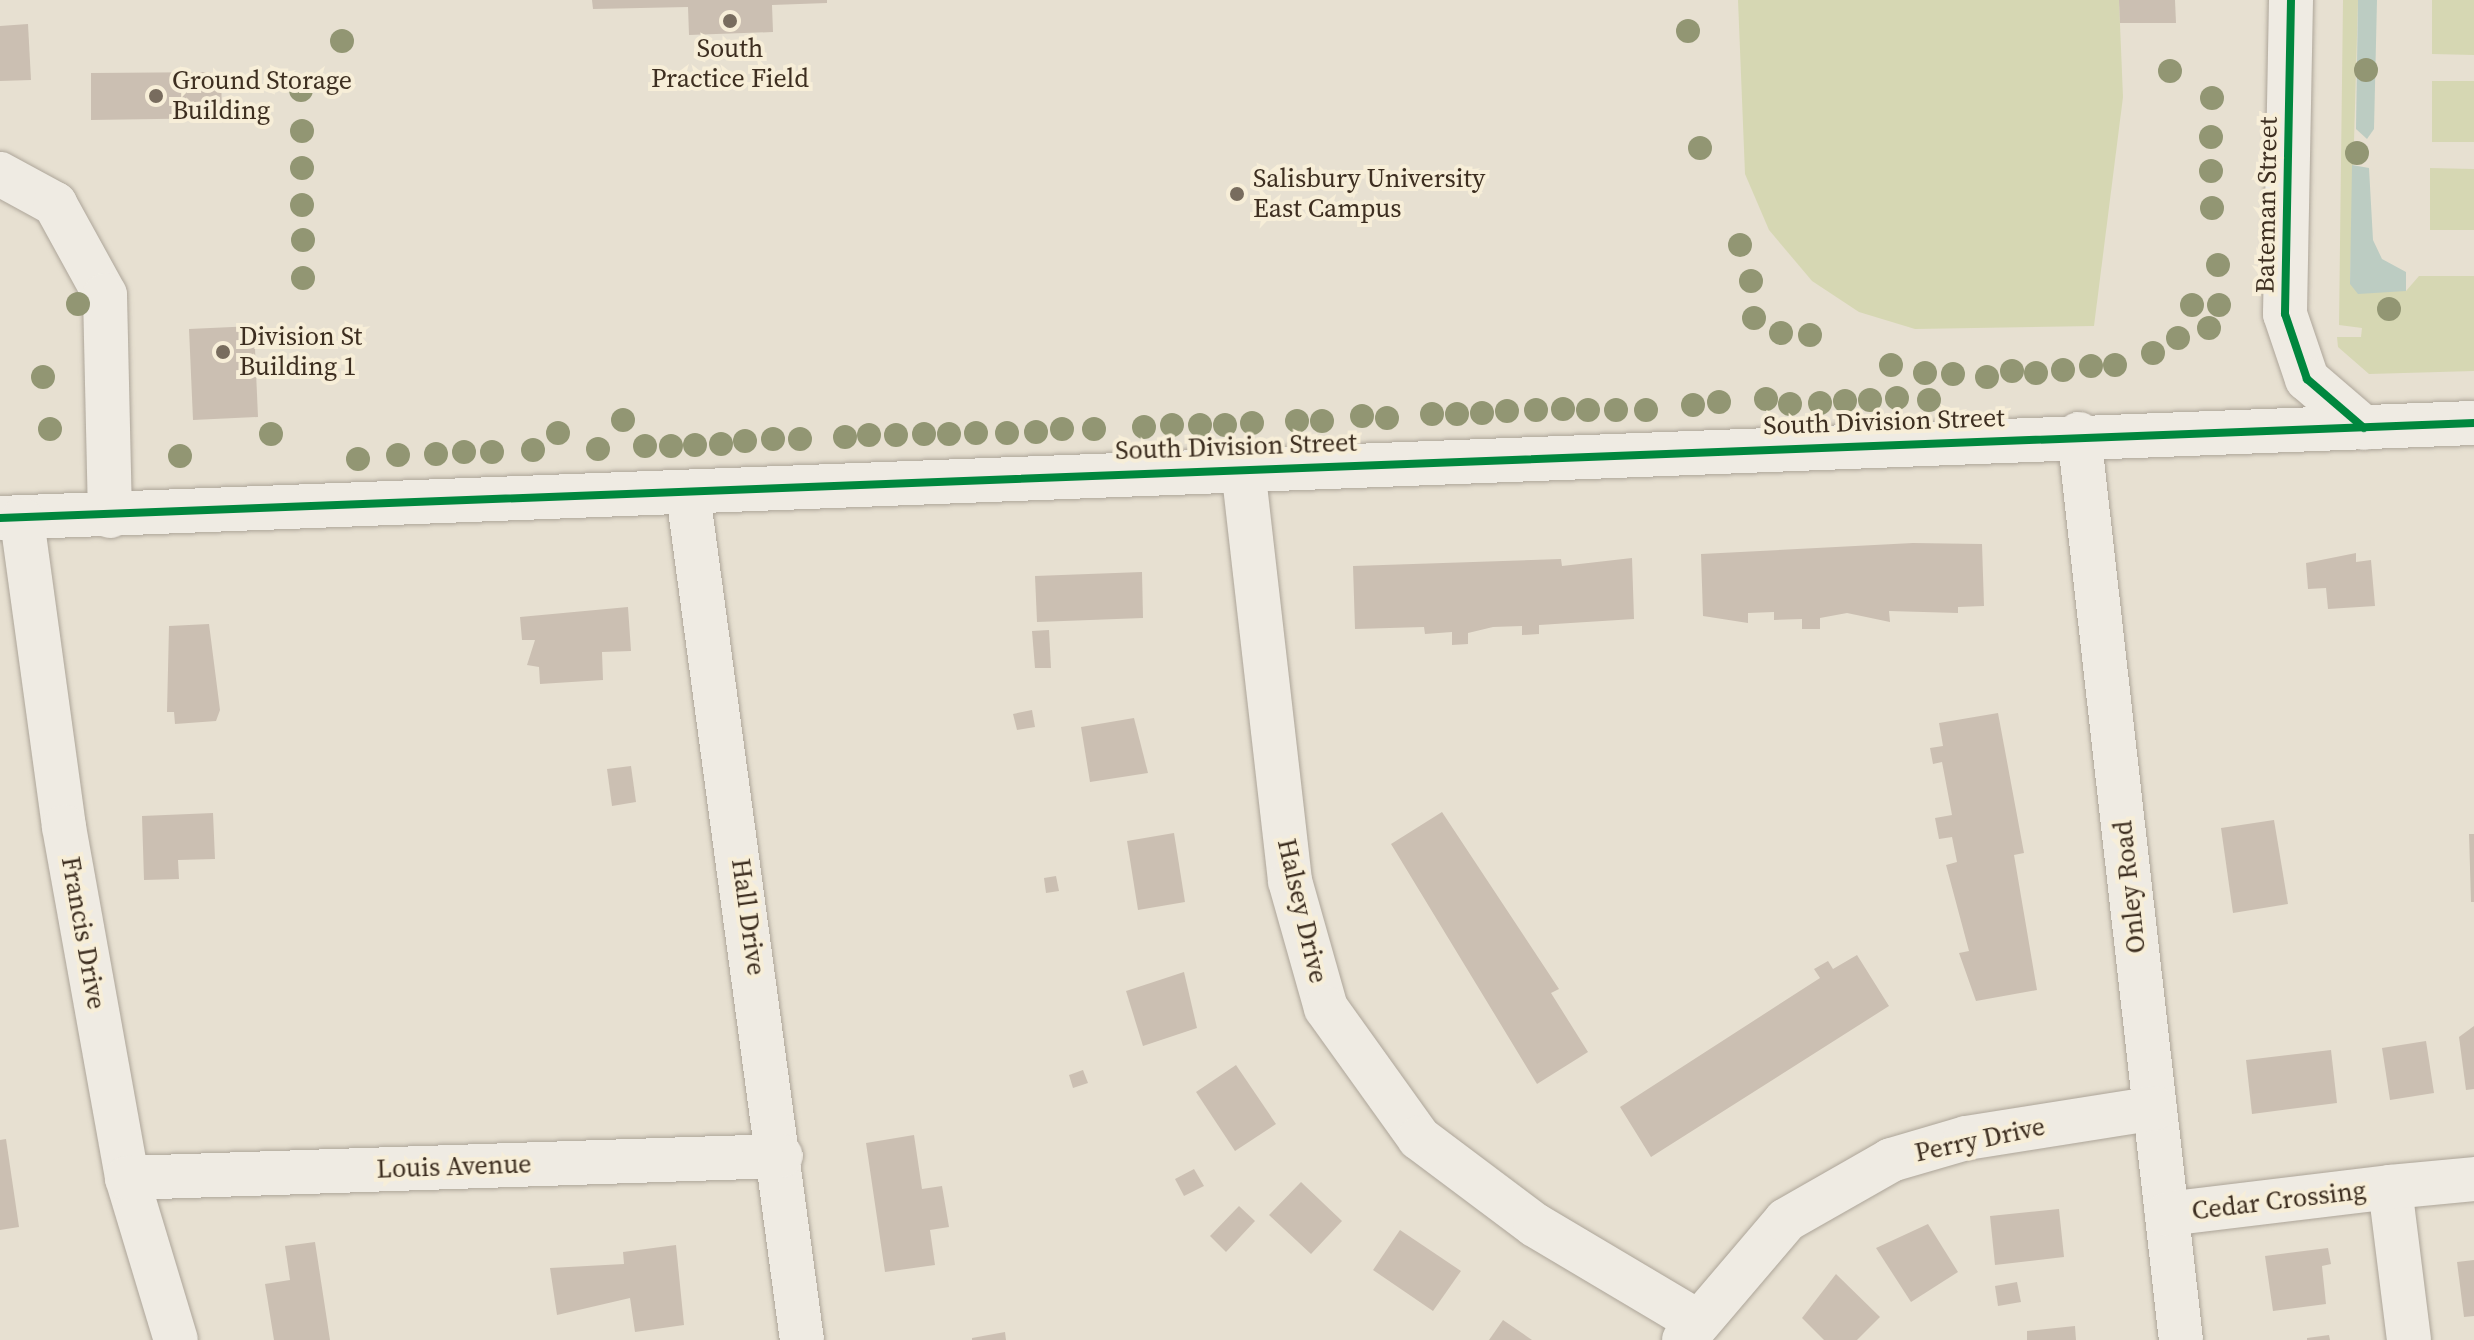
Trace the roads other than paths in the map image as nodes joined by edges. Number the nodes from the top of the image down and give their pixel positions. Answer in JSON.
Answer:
{"nodes":[{"id":1,"x":2291,"y":0,"type":"edge"},
{"id":2,"x":0,"y":174,"type":"edge"},
{"id":3,"x":2474,"y":423,"type":"edge"},
{"id":4,"x":2364,"y":428,"type":"junction"},
{"id":5,"x":2079,"y":434,"type":"junction"},
{"id":6,"x":1243,"y":468,"type":"junction"},
{"id":7,"x":688,"y":494,"type":"junction"},
{"id":8,"x":110,"y":516,"type":"junction"},
{"id":9,"x":11,"y":519,"type":"edge"},
{"id":10,"x":2155,"y":1108,"type":"junction"},
{"id":11,"x":781,"y":1156,"type":"junction"},
{"id":12,"x":127,"y":1178,"type":"junction"},
{"id":13,"x":2474,"y":1179,"type":"edge"},
{"id":14,"x":2390,"y":1187,"type":"junction"},
{"id":15,"x":2167,"y":1214,"type":"junction"},
{"id":16,"x":1690,"y":1330,"type":"edge"},
{"id":17,"x":176,"y":1340,"type":"edge"},
{"id":18,"x":802,"y":1340,"type":"edge"},
{"id":19,"x":2181,"y":1340,"type":"edge"},
{"id":20,"x":2409,"y":1340,"type":"edge"}],
"edges":[{"from":1,"to":4,"type":"street","name":"Bateman Street"},
{"from":2,"to":8,"type":"street"},
{"from":3,"to":4,"type":"street","name":"South Division Street"},
{"from":4,"to":5,"type":"street","name":"South Division Street"},
{"from":5,"to":6,"type":"street","name":"South Division Street"},
{"from":5,"to":10,"type":"street","name":"Onley Road"},
{"from":6,"to":7,"type":"street","name":"South Division Street"},
{"from":6,"to":16,"type":"street","name":"Halsey Drive"},
{"from":7,"to":8,"type":"street","name":"South Division Street"},
{"from":7,"to":11,"type":"street","name":"Hall Drive"},
{"from":8,"to":9,"type":"street","name":"South Division Street"},
{"from":9,"to":12,"type":"street","name":"Francis Drive"},
{"from":10,"to":15,"type":"street","name":"Onley Road"},
{"from":10,"to":16,"type":"street","name":"Perry Drive"},
{"from":11,"to":12,"type":"street","name":"Louis Avenue"},
{"from":11,"to":18,"type":"street","name":"Hall Drive"},
{"from":12,"to":17,"type":"street","name":"Francis Drive"},
{"from":13,"to":14,"type":"street","name":"Cedar Crossing"},
{"from":14,"to":15,"type":"street","name":"Cedar Crossing"},
{"from":14,"to":20,"type":"street","name":"Cedar Crossing"},
{"from":15,"to":19,"type":"street","name":"Onley Road"}]}
